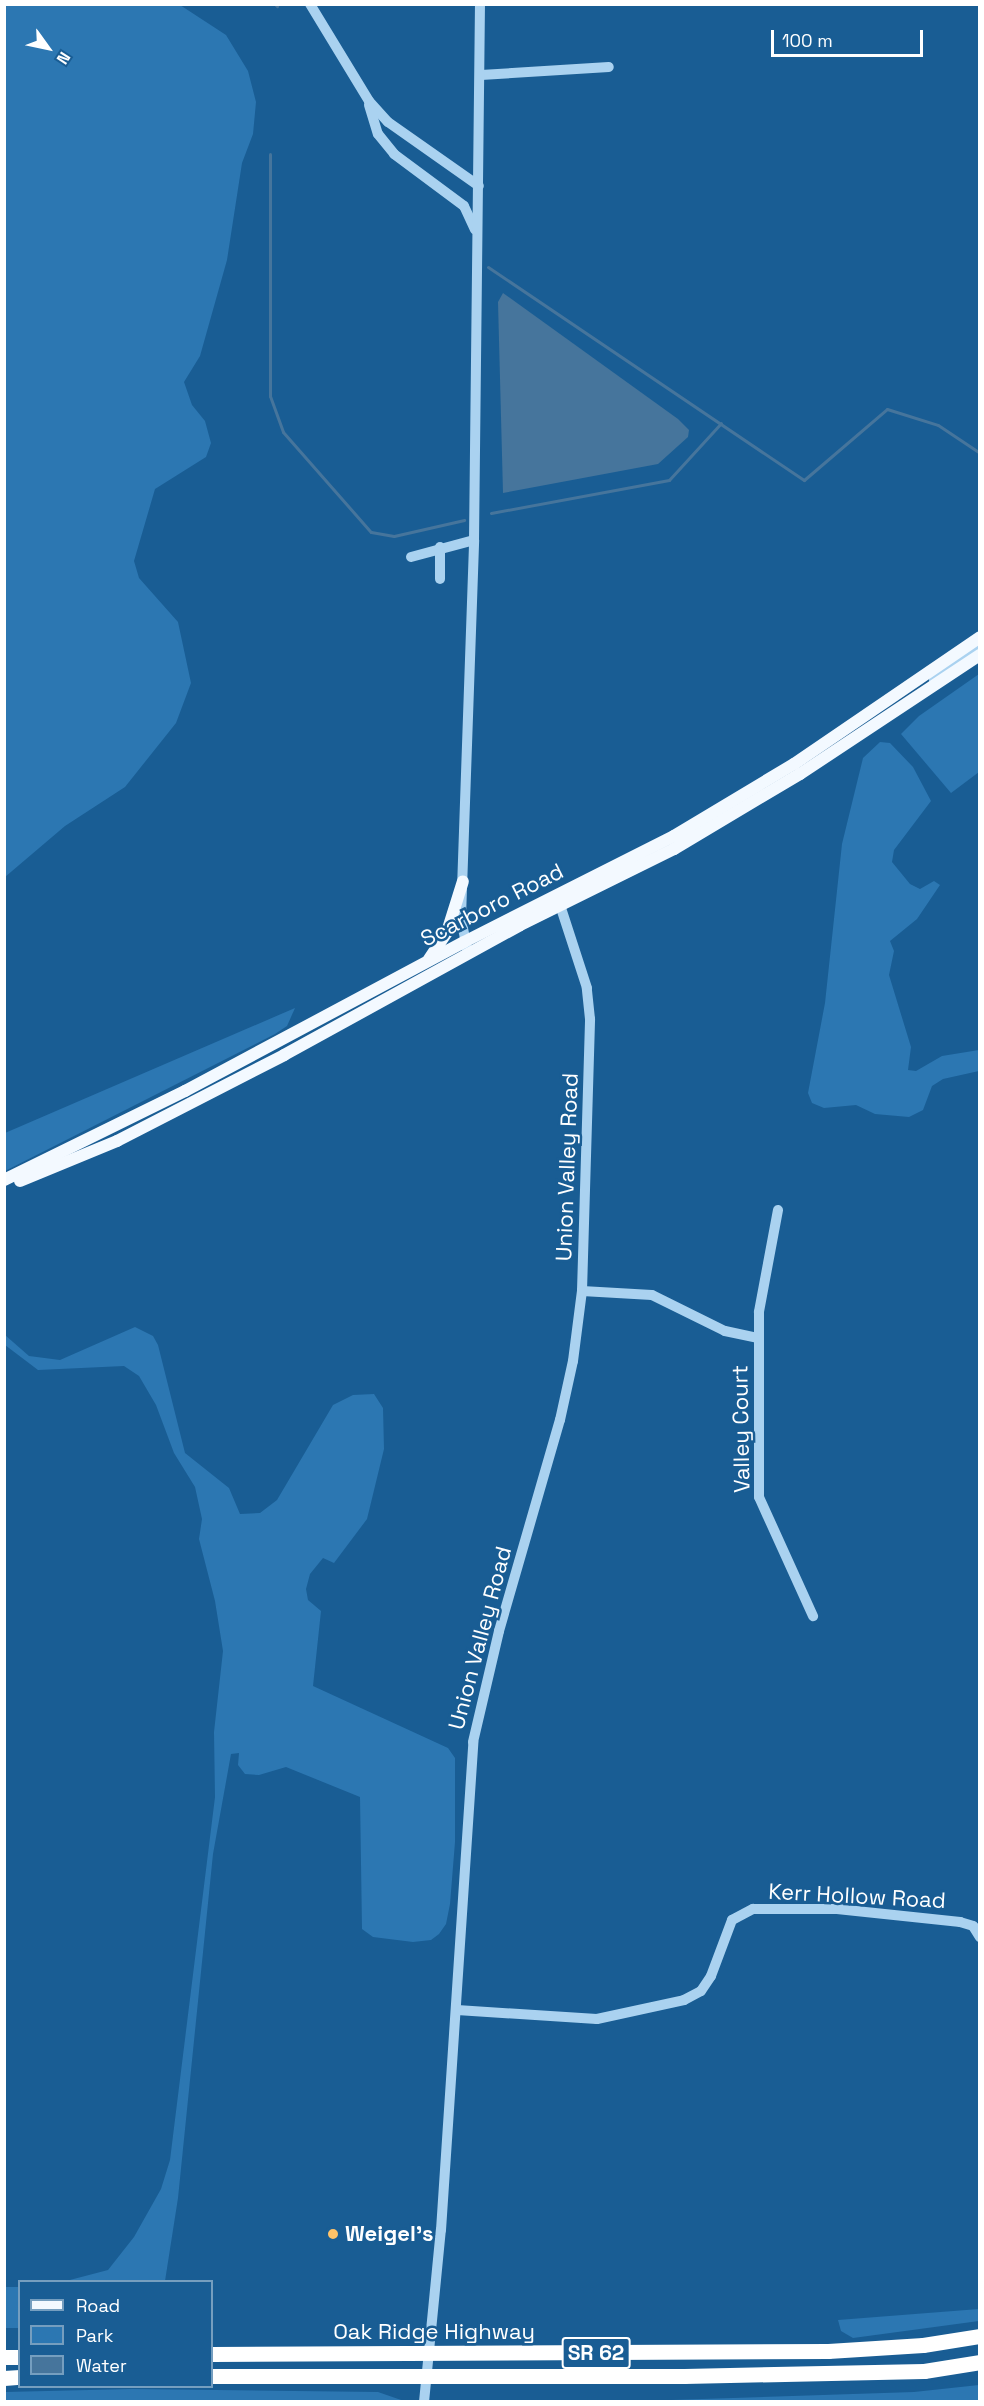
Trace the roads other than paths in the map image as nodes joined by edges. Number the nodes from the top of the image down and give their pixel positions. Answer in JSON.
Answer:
{"nodes":[{"id":1,"x":310,"y":4,"type":"edge"},
{"id":2,"x":480,"y":4,"type":"edge"},
{"id":3,"x":609,"y":67,"type":"dead end"},
{"id":4,"x":481,"y":75,"type":"junction"},
{"id":5,"x":369,"y":101,"type":"junction"},
{"id":6,"x":479,"y":186,"type":"junction"},
{"id":7,"x":477,"y":233,"type":"junction"},
{"id":8,"x":474,"y":540,"type":"junction"},
{"id":9,"x":440,"y":546,"type":"junction"},
{"id":10,"x":411,"y":557,"type":"dead end"},
{"id":11,"x":440,"y":579,"type":"dead end"},
{"id":12,"x":980,"y":637,"type":"edge"},
{"id":13,"x":980,"y":646,"type":"edge"},
{"id":14,"x":980,"y":654,"type":"edge"},
{"id":15,"x":903,"y":704,"type":"junction"},
{"id":16,"x":463,"y":881,"type":"junction"},
{"id":17,"x":559,"y":900,"type":"junction"},
{"id":18,"x":466,"y":948,"type":"junction"},
{"id":19,"x":426,"y":963,"type":"junction"},
{"id":20,"x":4,"y":1180,"type":"edge"},
{"id":21,"x":4,"y":1188,"type":"edge"},
{"id":22,"x":778,"y":1210,"type":"dead end"},
{"id":23,"x":582,"y":1291,"type":"junction"},
{"id":24,"x":758,"y":1338,"type":"junction"},
{"id":25,"x":813,"y":1616,"type":"dead end"},
{"id":26,"x":980,"y":1937,"type":"edge"},
{"id":27,"x":457,"y":2010,"type":"junction"},
{"id":28,"x":980,"y":2336,"type":"edge"},
{"id":29,"x":213,"y":2354,"type":"edge"},
{"id":30,"x":430,"y":2354,"type":"junction"},
{"id":31,"x":980,"y":2362,"type":"edge"},
{"id":32,"x":427,"y":2375,"type":"junction"},
{"id":33,"x":213,"y":2376,"type":"edge"},
{"id":34,"x":424,"y":2402,"type":"edge"}],
"edges":[{"from":1,"to":5,"type":"street"},
{"from":2,"to":4,"type":"street"},
{"from":3,"to":4,"type":"street"},
{"from":4,"to":6,"type":"street"},
{"from":5,"to":6,"type":"street"},
{"from":5,"to":7,"type":"street"},
{"from":6,"to":7,"type":"street"},
{"from":7,"to":8,"type":"street"},
{"from":8,"to":9,"type":"street"},
{"from":8,"to":16,"type":"street"},
{"from":9,"to":10,"type":"street"},
{"from":9,"to":11,"type":"street"},
{"from":12,"to":17,"type":"main road","name":"Scarboro Road"},
{"from":13,"to":15,"type":"street"},
{"from":14,"to":15,"type":"main road","name":"Scarboro Road"},
{"from":15,"to":17,"type":"main road","name":"Scarboro Road"},
{"from":16,"to":18,"type":"street"},
{"from":16,"to":19,"type":"main road"},
{"from":17,"to":18,"type":"main road","name":"Scarboro Road"},
{"from":17,"to":23,"type":"street","name":"Union Valley Road"},
{"from":18,"to":19,"type":"main road","name":"Scarboro Road"},
{"from":18,"to":21,"type":"main road","name":"Scarboro Road"},
{"from":19,"to":20,"type":"main road","name":"Scarboro Road"},
{"from":22,"to":24,"type":"street","name":"Valley Court"},
{"from":23,"to":24,"type":"street"},
{"from":23,"to":27,"type":"street","name":"Union Valley Road"},
{"from":24,"to":25,"type":"street","name":"Valley Court"},
{"from":26,"to":27,"type":"street","name":"Kerr Hollow Road"},
{"from":27,"to":30,"type":"street","name":"Union Valley Road"},
{"from":28,"to":30,"type":"highway","name":"Oak Ridge Highway","number":"SR 62"},
{"from":29,"to":30,"type":"highway","name":"Oak Ridge Highway","number":"SR 62"},
{"from":30,"to":32,"type":"street","name":"Union Valley Road"},
{"from":31,"to":32,"type":"highway","name":"Oak Ridge Highway","number":"SR 62"},
{"from":32,"to":33,"type":"highway","name":"Oak Ridge Highway","number":"SR 62"},
{"from":32,"to":34,"type":"street","name":"Union Valley Road"}]}
